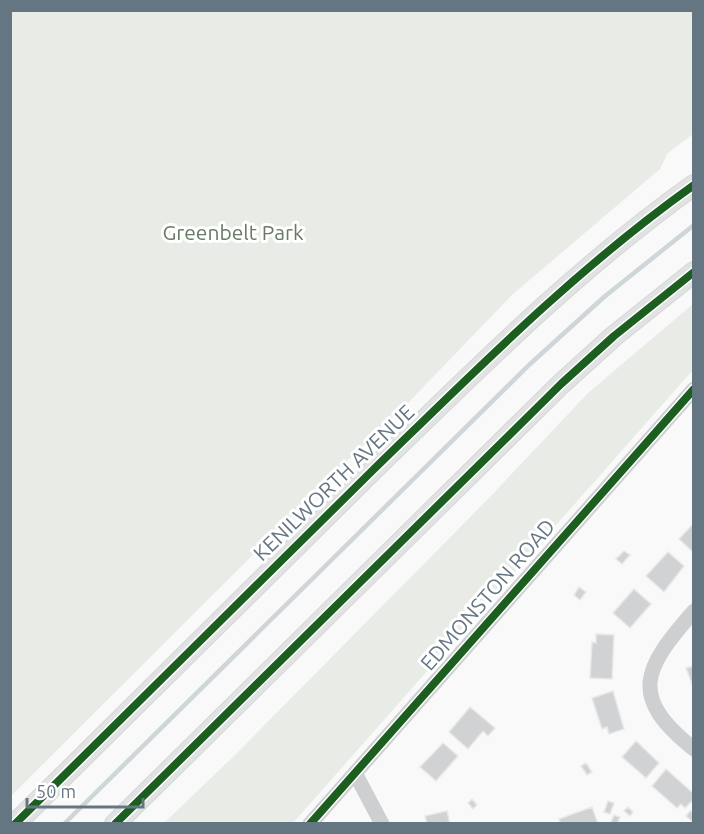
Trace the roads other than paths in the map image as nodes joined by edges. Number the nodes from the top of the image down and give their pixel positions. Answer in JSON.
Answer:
{"nodes":[{"id":1,"x":693,"y":185,"type":"edge"},
{"id":2,"x":693,"y":272,"type":"edge"},
{"id":3,"x":693,"y":389,"type":"edge"},
{"id":4,"x":693,"y":611,"type":"edge"},
{"id":5,"x":693,"y":749,"type":"edge"},
{"id":6,"x":356,"y":773,"type":"junction"},
{"id":7,"x":15,"y":824,"type":"edge"},
{"id":8,"x":115,"y":824,"type":"edge"},
{"id":9,"x":310,"y":824,"type":"edge"},
{"id":10,"x":382,"y":824,"type":"edge"}],
"edges":[{"from":1,"to":7,"type":"main road","name":"KENILWORTH AVENUE"},
{"from":2,"to":8,"type":"main road"},
{"from":3,"to":6,"type":"street","name":"EDMONSTON ROAD"},
{"from":4,"to":5,"type":"street"},
{"from":6,"to":9,"type":"street","name":"EDMONSTON ROAD"},
{"from":6,"to":10,"type":"street"}]}
